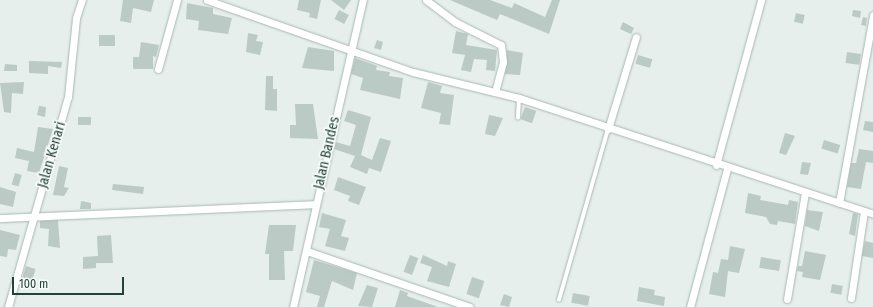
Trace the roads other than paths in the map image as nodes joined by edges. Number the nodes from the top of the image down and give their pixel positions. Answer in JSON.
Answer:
{"nodes":[{"id":1,"x":82,"y":0,"type":"edge"},
{"id":2,"x":177,"y":0,"type":"edge"},
{"id":3,"x":207,"y":0,"type":"edge"},
{"id":4,"x":363,"y":0,"type":"edge"},
{"id":5,"x":428,"y":0,"type":"edge"},
{"id":6,"x":761,"y":0,"type":"edge"},
{"id":7,"x":873,"y":15,"type":"edge"},
{"id":8,"x":636,"y":37,"type":"dead end"},
{"id":9,"x":352,"y":48,"type":"junction"},
{"id":10,"x":158,"y":69,"type":"dead end"},
{"id":11,"x":495,"y":91,"type":"junction"},
{"id":12,"x":519,"y":98,"type":"junction"},
{"id":13,"x":518,"y":118,"type":"dead end"},
{"id":14,"x":608,"y":129,"type":"junction"},
{"id":15,"x":716,"y":165,"type":"junction"},
{"id":16,"x":727,"y":169,"type":"junction"},
{"id":17,"x":805,"y":193,"type":"junction"},
{"id":18,"x":839,"y":203,"type":"junction"},
{"id":19,"x":315,"y":204,"type":"junction"},
{"id":20,"x":864,"y":211,"type":"junction"},
{"id":21,"x":873,"y":214,"type":"edge"},
{"id":22,"x":0,"y":218,"type":"edge"},
{"id":23,"x":33,"y":218,"type":"junction"},
{"id":24,"x":307,"y":251,"type":"junction"},
{"id":25,"x":787,"y":298,"type":"dead end"},
{"id":26,"x":851,"y":298,"type":"dead end"},
{"id":27,"x":559,"y":300,"type":"dead end"},
{"id":28,"x":8,"y":307,"type":"edge"},
{"id":29,"x":293,"y":307,"type":"edge"},
{"id":30,"x":470,"y":307,"type":"edge"},
{"id":31,"x":690,"y":307,"type":"edge"}],
"edges":[{"from":1,"to":23,"type":"street","name":"Jalan Kenari"},
{"from":2,"to":10,"type":"street"},
{"from":3,"to":9,"type":"street"},
{"from":4,"to":9,"type":"street","name":"Jalan Bandes"},
{"from":5,"to":11,"type":"street"},
{"from":6,"to":15,"type":"street"},
{"from":7,"to":18,"type":"street"},
{"from":8,"to":14,"type":"street"},
{"from":9,"to":11,"type":"street"},
{"from":9,"to":19,"type":"street","name":"Jalan Bandes"},
{"from":11,"to":12,"type":"street"},
{"from":12,"to":13,"type":"lane"},
{"from":12,"to":14,"type":"street"},
{"from":14,"to":15,"type":"street"},
{"from":14,"to":27,"type":"lane"},
{"from":15,"to":16,"type":"street"},
{"from":16,"to":17,"type":"street"},
{"from":16,"to":31,"type":"street"},
{"from":17,"to":18,"type":"street"},
{"from":17,"to":25,"type":"street"},
{"from":18,"to":20,"type":"street"},
{"from":19,"to":23,"type":"street"},
{"from":19,"to":24,"type":"street","name":"Jalan Bandes"},
{"from":20,"to":21,"type":"street"},
{"from":20,"to":26,"type":"street"},
{"from":22,"to":23,"type":"street"},
{"from":23,"to":28,"type":"street","name":"Jalan Kenari"},
{"from":24,"to":29,"type":"street","name":"Jalan Bandes"},
{"from":24,"to":30,"type":"street"}]}
